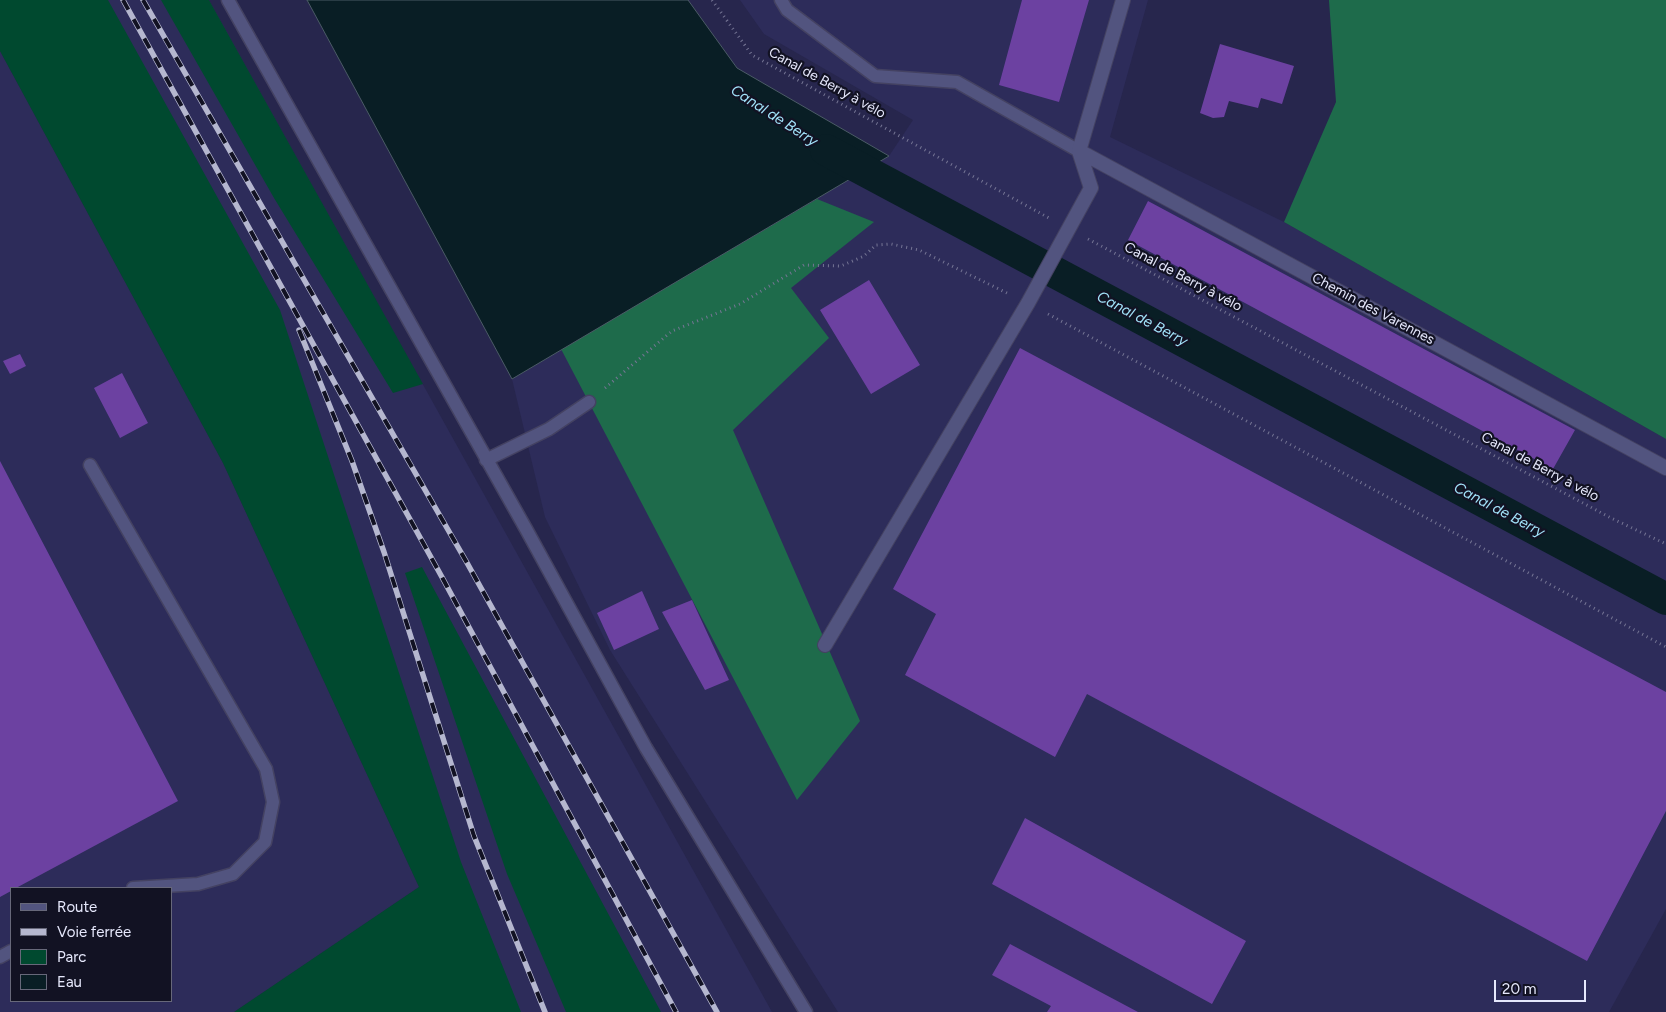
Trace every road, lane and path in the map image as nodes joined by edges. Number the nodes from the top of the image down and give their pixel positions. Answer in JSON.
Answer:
{"nodes":[{"id":1,"x":228,"y":0,"type":"edge"},
{"id":2,"x":712,"y":0,"type":"edge"},
{"id":3,"x":781,"y":0,"type":"edge"},
{"id":4,"x":1123,"y":0,"type":"edge"},
{"id":5,"x":1080,"y":151,"type":"junction"},
{"id":6,"x":1068,"y":229,"type":"junction"},
{"id":7,"x":1031,"y":298,"type":"junction"},
{"id":8,"x":589,"y":402,"type":"joint"},
{"id":9,"x":486,"y":460,"type":"junction"},
{"id":10,"x":90,"y":465,"type":"dead end"},
{"id":11,"x":1666,"y":468,"type":"edge"},
{"id":12,"x":1666,"y":544,"type":"edge"},
{"id":13,"x":825,"y":644,"type":"dead end"},
{"id":14,"x":1666,"y":647,"type":"edge"},
{"id":15,"x":149,"y":887,"type":"edge"},
{"id":16,"x":806,"y":1012,"type":"edge"}],
"edges":[{"from":1,"to":9,"type":"lane"},
{"from":2,"to":6,"type":"path","name":"Canal de Berry à vélo"},
{"from":3,"to":5,"type":"lane"},
{"from":4,"to":5,"type":"street"},
{"from":5,"to":6,"type":"street"},
{"from":5,"to":11,"type":"street","name":"Chemin des Varennes"},
{"from":6,"to":7,"type":"street"},
{"from":6,"to":12,"type":"path","name":"Canal de Berry à vélo"},
{"from":7,"to":8,"type":"path"},
{"from":7,"to":13,"type":"street"},
{"from":7,"to":14,"type":"path"},
{"from":8,"to":9,"type":"lane"},
{"from":9,"to":16,"type":"lane"},
{"from":10,"to":15,"type":"lane"}]}
